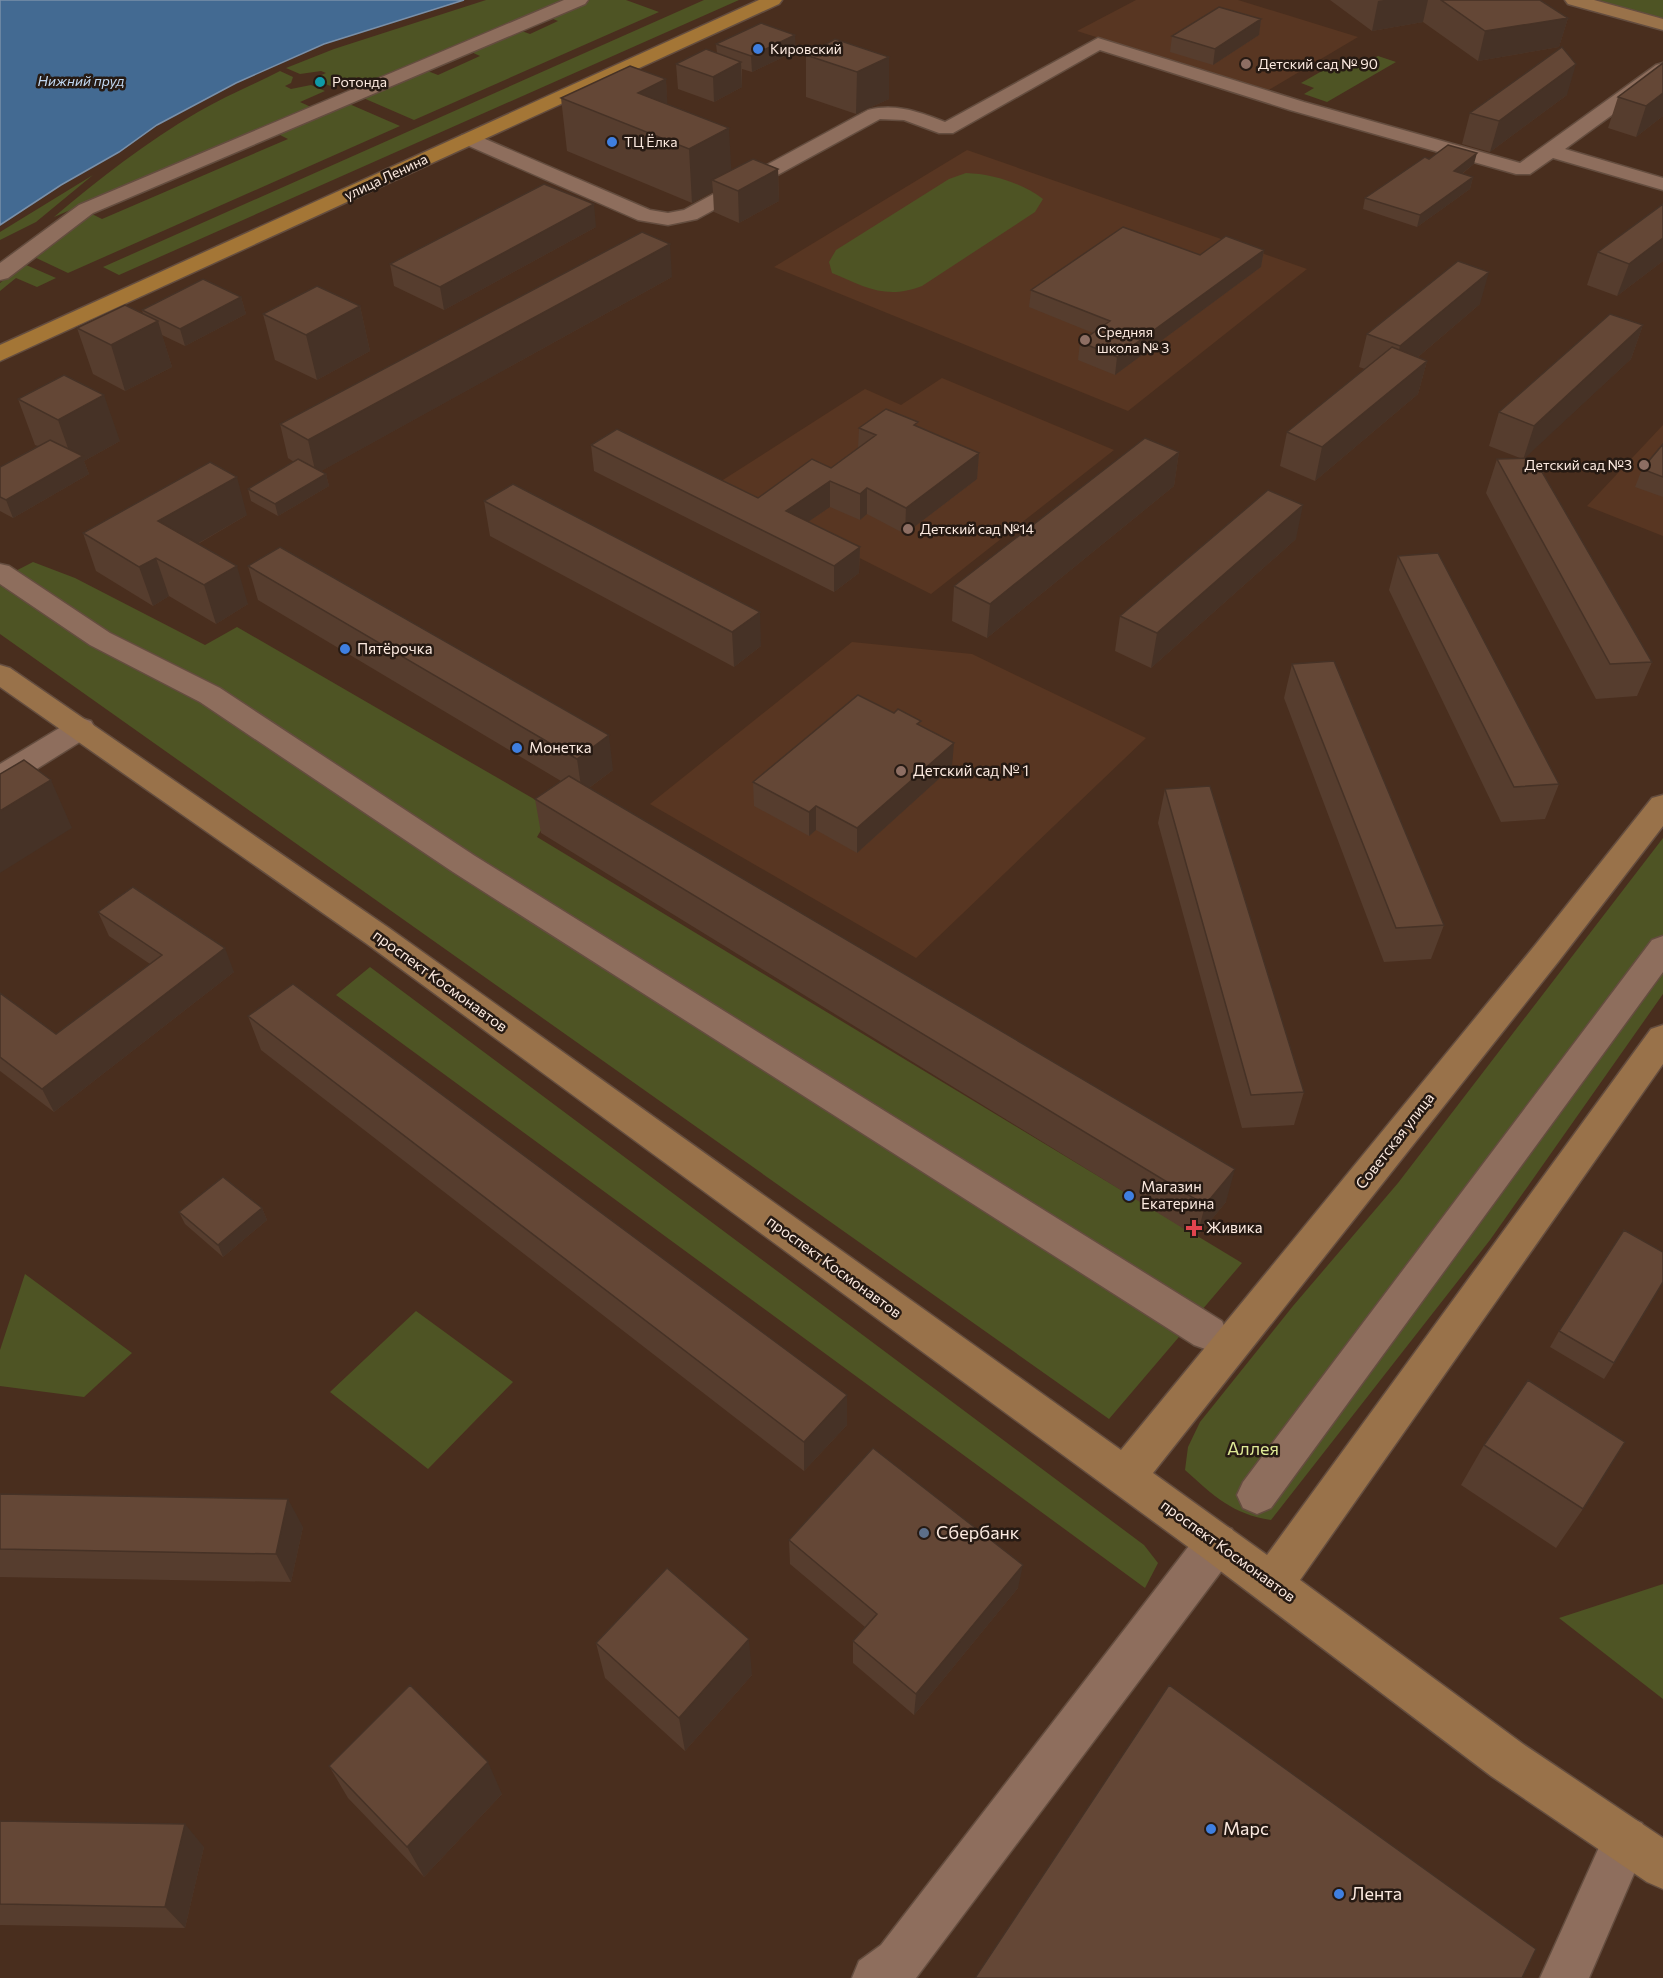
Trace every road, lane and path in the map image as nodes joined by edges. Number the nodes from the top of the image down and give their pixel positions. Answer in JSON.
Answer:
{"nodes":[{"id":1,"x":579,"y":0,"type":"edge"},
{"id":2,"x":773,"y":0,"type":"edge"},
{"id":3,"x":1574,"y":0,"type":"edge"},
{"id":4,"x":1663,"y":25,"type":"edge"},
{"id":5,"x":1663,"y":69,"type":"edge"},
{"id":6,"x":469,"y":140,"type":"junction"},
{"id":7,"x":1550,"y":150,"type":"junction"},
{"id":8,"x":1663,"y":184,"type":"edge"},
{"id":9,"x":0,"y":273,"type":"edge"},
{"id":10,"x":0,"y":354,"type":"edge"},
{"id":11,"x":0,"y":572,"type":"edge"},
{"id":12,"x":0,"y":674,"type":"edge"},
{"id":13,"x":81,"y":728,"type":"junction"},
{"id":14,"x":0,"y":778,"type":"edge"},
{"id":15,"x":1663,"y":805,"type":"edge"},
{"id":16,"x":1663,"y":948,"type":"edge"},
{"id":17,"x":1663,"y":1038,"type":"edge"},
{"id":18,"x":1208,"y":1333,"type":"dead end"},
{"id":19,"x":1125,"y":1476,"type":"junction"},
{"id":20,"x":1257,"y":1495,"type":"dead end"},
{"id":21,"x":1217,"y":1542,"type":"junction"},
{"id":22,"x":1272,"y":1584,"type":"junction"},
{"id":23,"x":1626,"y":1839,"type":"junction"},
{"id":24,"x":1663,"y":1866,"type":"edge"},
{"id":25,"x":897,"y":1973,"type":"edge"},
{"id":26,"x":1564,"y":1978,"type":"edge"}],
"edges":[{"from":1,"to":9,"type":"street"},
{"from":2,"to":6,"type":"main road","name":"улица Ленина"},
{"from":3,"to":4,"type":"main road"},
{"from":5,"to":7,"type":"street"},
{"from":6,"to":7,"type":"street"},
{"from":6,"to":10,"type":"main road","name":"улица Ленина"},
{"from":7,"to":8,"type":"street"},
{"from":11,"to":18,"type":"street"},
{"from":12,"to":13,"type":"main road","name":"проспект Космонавтов"},
{"from":13,"to":14,"type":"street"},
{"from":13,"to":19,"type":"main road","name":"проспект Космонавтов"},
{"from":15,"to":19,"type":"main road","name":"Советская улица"},
{"from":16,"to":20,"type":"street"},
{"from":17,"to":22,"type":"main road"},
{"from":19,"to":21,"type":"main road","name":"проспект Космонавтов"},
{"from":21,"to":22,"type":"main road","name":"проспект Космонавтов"},
{"from":21,"to":25,"type":"street"},
{"from":22,"to":23,"type":"main road","name":"проспект Космонавтов"},
{"from":23,"to":24,"type":"main road","name":"проспект Космонавтов"},
{"from":23,"to":26,"type":"street"}]}
